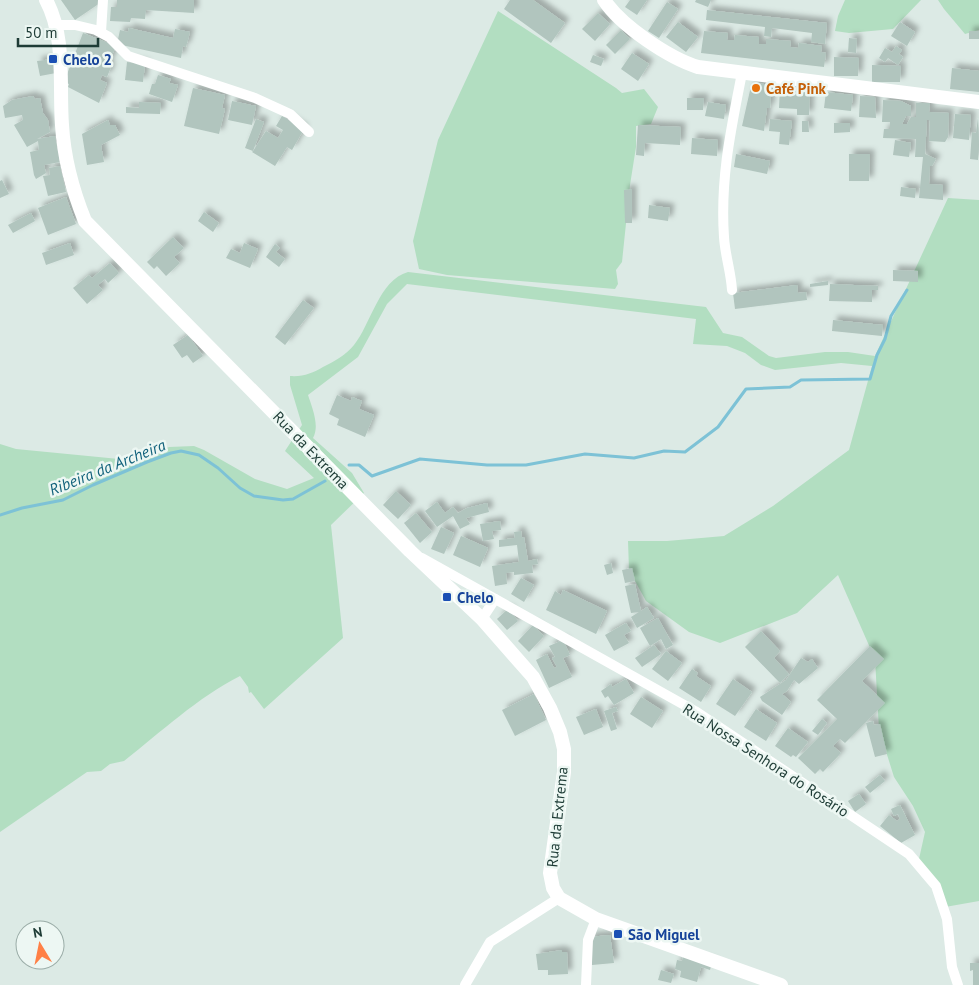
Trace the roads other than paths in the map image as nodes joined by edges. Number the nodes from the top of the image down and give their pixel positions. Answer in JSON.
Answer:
{"nodes":[{"id":1,"x":46,"y":0,"type":"edge"},
{"id":2,"x":103,"y":0,"type":"edge"},
{"id":3,"x":604,"y":0,"type":"edge"},
{"id":4,"x":56,"y":26,"type":"junction"},
{"id":5,"x":101,"y":32,"type":"junction"},
{"id":6,"x":742,"y":73,"type":"junction"},
{"id":7,"x":979,"y":102,"type":"edge"},
{"id":8,"x":309,"y":132,"type":"dead end"},
{"id":9,"x":732,"y":290,"type":"dead end"},
{"id":10,"x":410,"y":551,"type":"junction"},
{"id":11,"x":496,"y":599,"type":"junction"},
{"id":12,"x":482,"y":619,"type":"junction"},
{"id":13,"x":560,"y":898,"type":"junction"},
{"id":14,"x":596,"y":919,"type":"junction"},
{"id":15,"x":465,"y":985,"type":"edge"},
{"id":16,"x":586,"y":985,"type":"edge"},
{"id":17,"x":781,"y":985,"type":"edge"},
{"id":18,"x":958,"y":985,"type":"edge"}],
"edges":[{"from":1,"to":4,"type":"street","name":"Rua da Extrema"},
{"from":2,"to":5,"type":"street"},
{"from":3,"to":6,"type":"street"},
{"from":4,"to":5,"type":"street"},
{"from":4,"to":10,"type":"street","name":"Rua da Extrema"},
{"from":5,"to":8,"type":"street"},
{"from":6,"to":7,"type":"street"},
{"from":6,"to":9,"type":"street"},
{"from":10,"to":11,"type":"street","name":"Rua Nossa Senhora do Rosário"},
{"from":10,"to":12,"type":"street","name":"Rua da Extrema"},
{"from":11,"to":12,"type":"street"},
{"from":11,"to":18,"type":"street","name":"Rua Nossa Senhora do Rosário"},
{"from":12,"to":13,"type":"street","name":"Rua da Extrema"},
{"from":13,"to":14,"type":"street"},
{"from":13,"to":15,"type":"street"},
{"from":14,"to":16,"type":"street"},
{"from":14,"to":17,"type":"street"}]}
